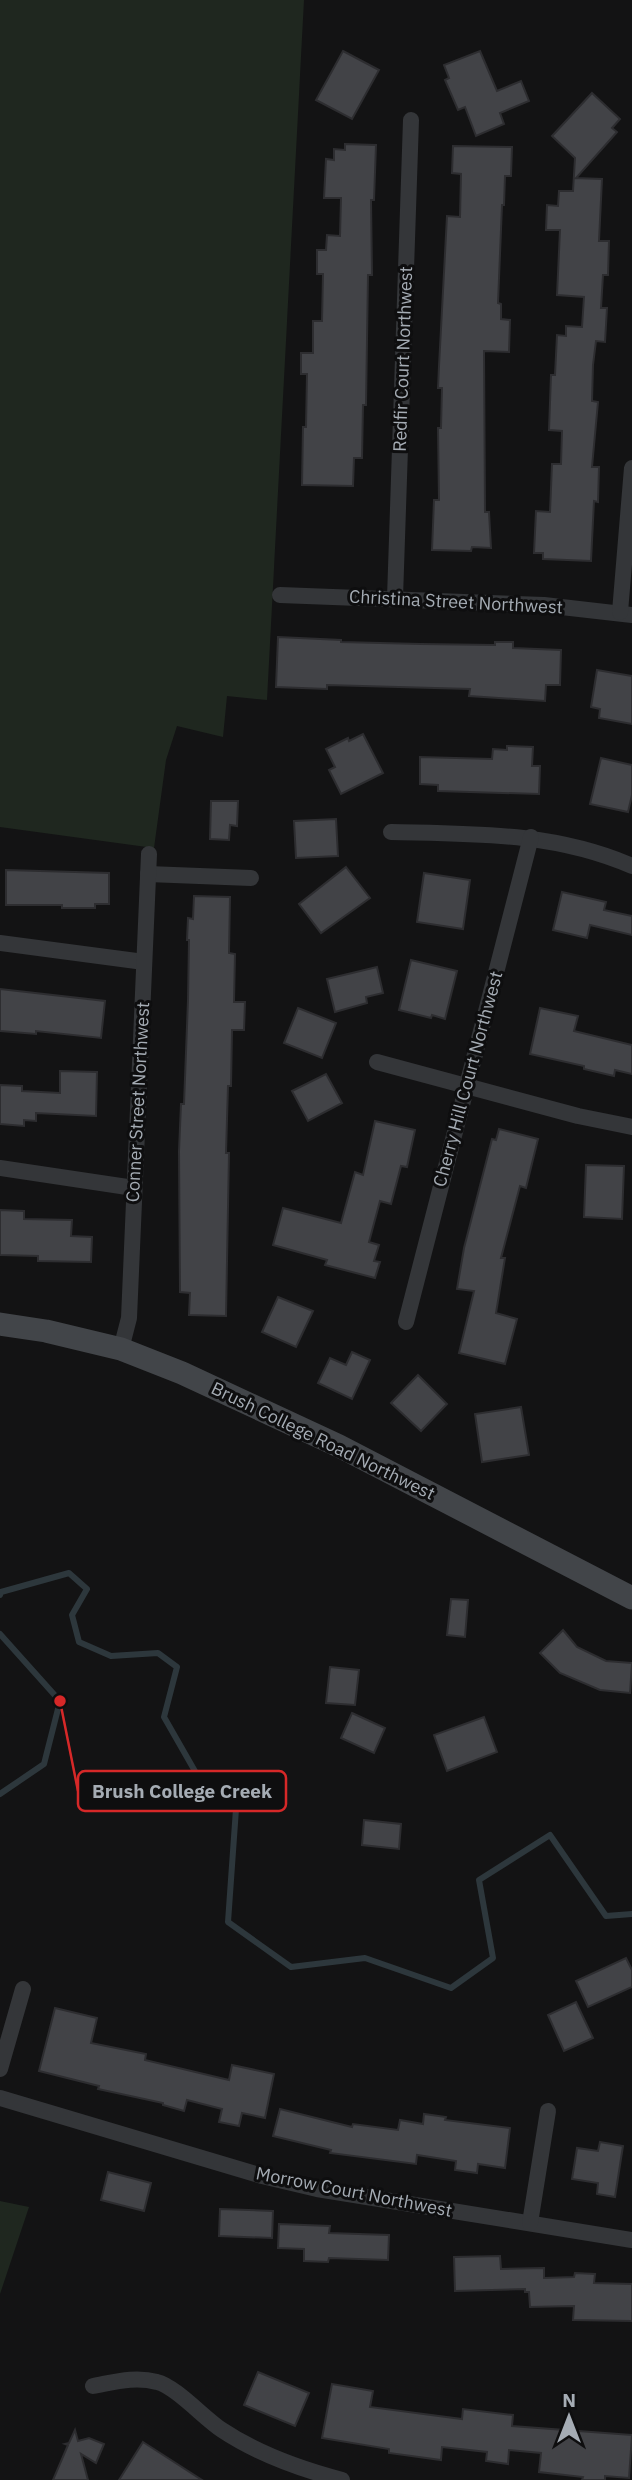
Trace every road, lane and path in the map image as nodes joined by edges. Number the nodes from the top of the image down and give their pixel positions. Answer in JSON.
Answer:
{"nodes":[{"id":1,"x":411,"y":120,"type":"dead end"},
{"id":2,"x":632,"y":468,"type":"edge"},
{"id":3,"x":281,"y":595,"type":"dead end"},
{"id":4,"x":395,"y":598,"type":"junction"},
{"id":5,"x":626,"y":614,"type":"edge"},
{"id":6,"x":391,"y":832,"type":"dead end"},
{"id":7,"x":531,"y":837,"type":"junction"},
{"id":8,"x":149,"y":854,"type":"dead end"},
{"id":9,"x":632,"y":866,"type":"edge"},
{"id":10,"x":148,"y":874,"type":"junction"},
{"id":11,"x":251,"y":878,"type":"dead end"},
{"id":12,"x":0,"y":943,"type":"edge"},
{"id":13,"x":144,"y":962,"type":"junction"},
{"id":14,"x":377,"y":1062,"type":"dead end"},
{"id":15,"x":466,"y":1086,"type":"junction"},
{"id":16,"x":632,"y":1127,"type":"edge"},
{"id":17,"x":0,"y":1168,"type":"edge"},
{"id":18,"x":134,"y":1188,"type":"junction"},
{"id":19,"x":406,"y":1322,"type":"dead end"},
{"id":20,"x":0,"y":1324,"type":"edge"},
{"id":21,"x":121,"y":1349,"type":"junction"},
{"id":22,"x":632,"y":1598,"type":"edge"},
{"id":23,"x":23,"y":1989,"type":"dead end"},
{"id":24,"x":0,"y":2069,"type":"edge"},
{"id":25,"x":0,"y":2098,"type":"edge"},
{"id":26,"x":548,"y":2111,"type":"dead end"},
{"id":27,"x":530,"y":2223,"type":"junction"},
{"id":28,"x":632,"y":2240,"type":"edge"},
{"id":29,"x":93,"y":2386,"type":"dead end"},
{"id":30,"x":342,"y":2480,"type":"edge"}],
"edges":[{"from":1,"to":4,"type":"street","name":"Redfir Court Northwest"},
{"from":2,"to":5,"type":"street"},
{"from":3,"to":4,"type":"street","name":"Christina Street Northwest"},
{"from":4,"to":5,"type":"street","name":"Christina Street Northwest"},
{"from":6,"to":7,"type":"street"},
{"from":7,"to":9,"type":"street"},
{"from":7,"to":15,"type":"street","name":"Cherry Hill Court Northwest"},
{"from":8,"to":10,"type":"street","name":"Conner Street Northwest"},
{"from":10,"to":11,"type":"street"},
{"from":10,"to":13,"type":"street","name":"Conner Street Northwest"},
{"from":12,"to":13,"type":"street"},
{"from":13,"to":18,"type":"street","name":"Conner Street Northwest"},
{"from":14,"to":15,"type":"street"},
{"from":15,"to":16,"type":"street"},
{"from":15,"to":19,"type":"street","name":"Cherry Hill Court Northwest"},
{"from":17,"to":18,"type":"street"},
{"from":18,"to":21,"type":"street","name":"Conner Street Northwest"},
{"from":20,"to":21,"type":"street","name":"Brush College Road Northwest"},
{"from":21,"to":22,"type":"street","name":"Brush College Road Northwest"},
{"from":23,"to":24,"type":"street"},
{"from":25,"to":27,"type":"street","name":"Morrow Court Northwest"},
{"from":26,"to":27,"type":"street"},
{"from":27,"to":28,"type":"street","name":"Morrow Court Northwest"},
{"from":29,"to":30,"type":"street"}]}
